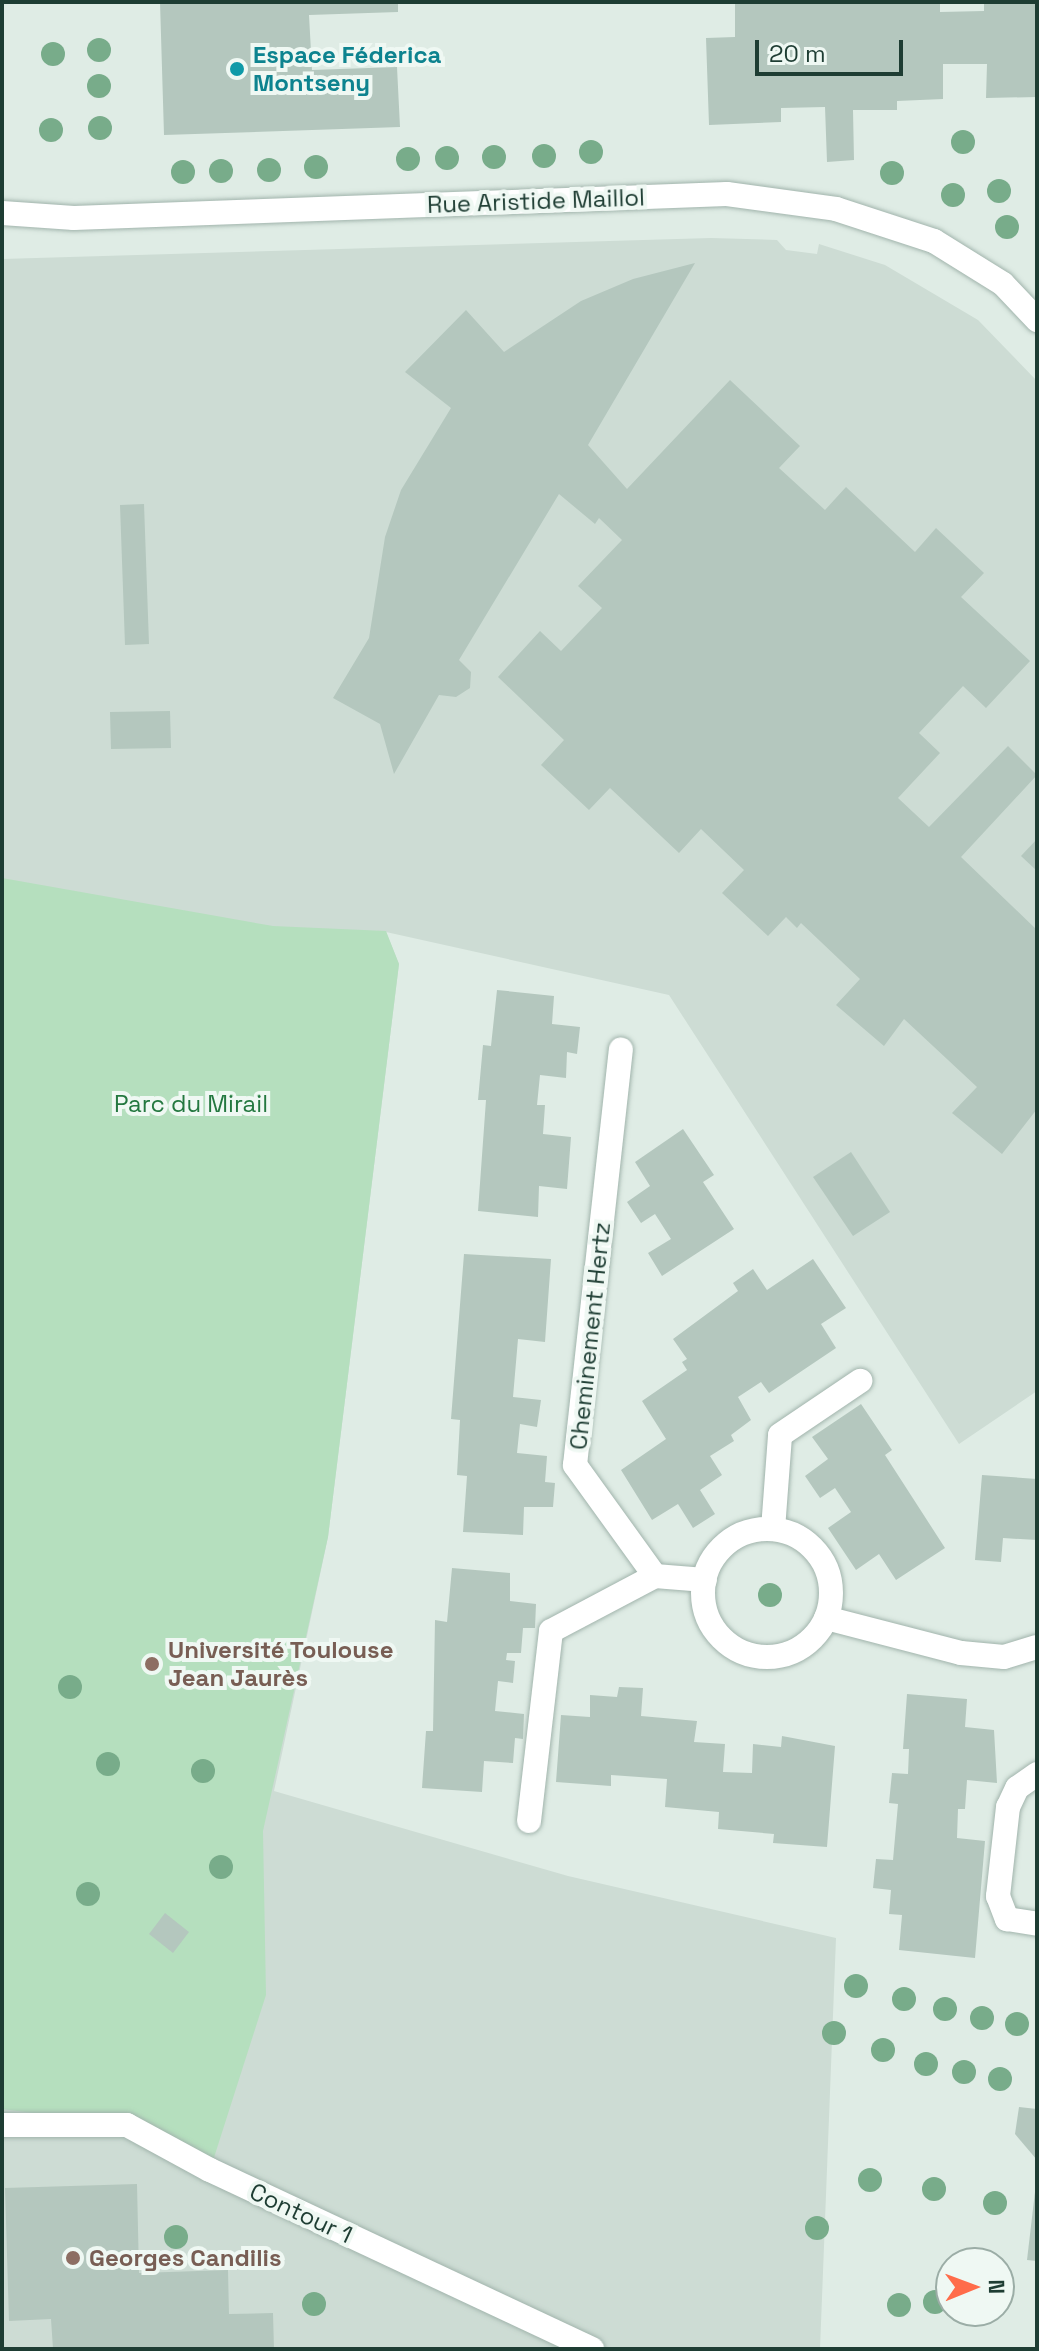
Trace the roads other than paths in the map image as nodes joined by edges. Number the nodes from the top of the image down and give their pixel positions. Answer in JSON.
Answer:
{"nodes":[{"id":1,"x":2,"y":213,"type":"edge"},
{"id":2,"x":1037,"y":320,"type":"edge"},
{"id":3,"x":621,"y":1050,"type":"dead end"},
{"id":4,"x":860,"y":1381,"type":"dead end"},
{"id":5,"x":773,"y":1529,"type":"junction"},
{"id":6,"x":655,"y":1576,"type":"junction"},
{"id":7,"x":705,"y":1580,"type":"junction"},
{"id":8,"x":826,"y":1618,"type":"junction"},
{"id":9,"x":1037,"y":1647,"type":"edge"},
{"id":10,"x":1037,"y":1774,"type":"edge"},
{"id":11,"x":529,"y":1821,"type":"dead end"},
{"id":12,"x":1037,"y":1924,"type":"edge"},
{"id":13,"x":2,"y":2125,"type":"edge"},
{"id":14,"x":592,"y":2349,"type":"edge"}],
"edges":[{"from":1,"to":2,"type":"street","name":"Rue Aristide Maillol"},
{"from":3,"to":6,"type":"street","name":"Cheminement Hertz"},
{"from":4,"to":5,"type":"street"},
{"from":5,"to":7,"type":"street"},
{"from":5,"to":8,"type":"street"},
{"from":6,"to":7,"type":"street"},
{"from":6,"to":11,"type":"street"},
{"from":7,"to":8,"type":"street"},
{"from":8,"to":9,"type":"street"},
{"from":10,"to":12,"type":"street"},
{"from":13,"to":14,"type":"street","name":"Contour 1"}]}
